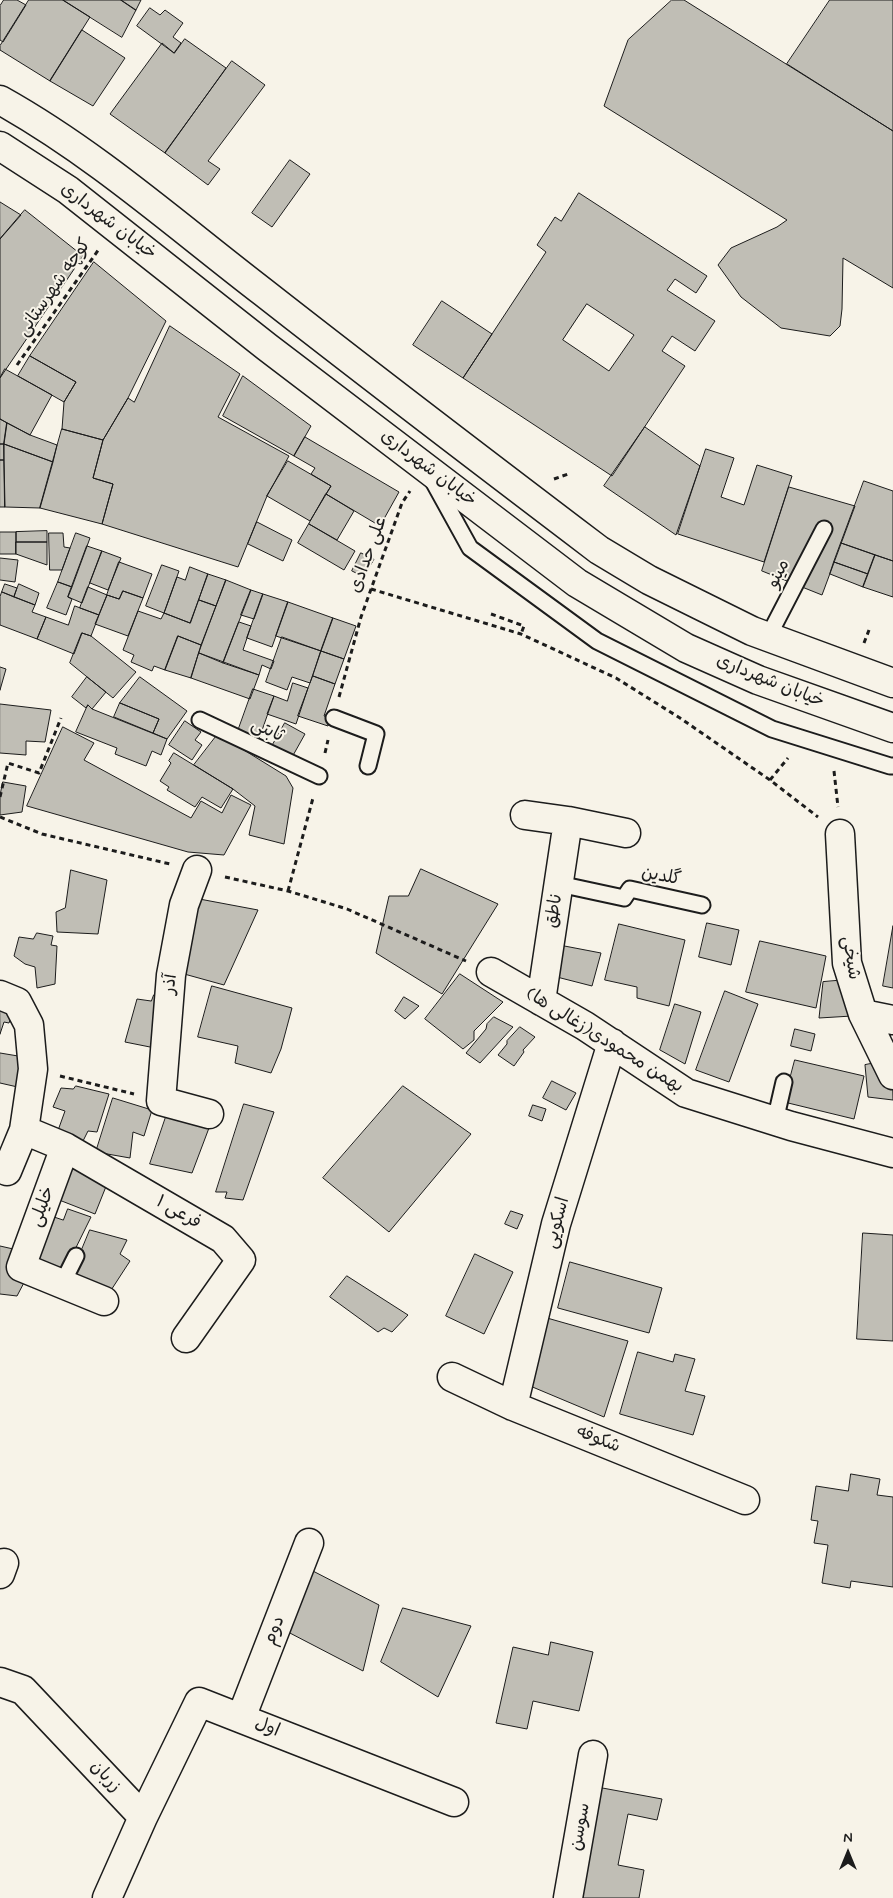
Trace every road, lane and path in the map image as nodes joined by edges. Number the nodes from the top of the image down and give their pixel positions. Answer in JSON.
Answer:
{"nodes":[{"id":1,"x":0,"y":100,"type":"edge"},
{"id":2,"x":0,"y":146,"type":"edge"},
{"id":3,"x":115,"y":226,"type":"junction"},
{"id":4,"x":17,"y":365,"type":"dead end"},
{"id":5,"x":427,"y":469,"type":"junction"},
{"id":6,"x":402,"y":503,"type":"dead end"},
{"id":7,"x":824,"y":529,"type":"dead end"},
{"id":8,"x":371,"y":589,"type":"junction"},
{"id":9,"x":491,"y":614,"type":"dead end"},
{"id":10,"x":361,"y":617,"type":"dead end"},
{"id":11,"x":521,"y":634,"type":"junction"},
{"id":12,"x":768,"y":637,"type":"junction"},
{"id":13,"x":893,"y":683,"type":"edge"},
{"id":14,"x":61,"y":718,"type":"dead end"},
{"id":15,"x":334,"y":718,"type":"dead end"},
{"id":16,"x":205,"y":728,"type":"dead end"},
{"id":17,"x":893,"y":728,"type":"edge"},
{"id":18,"x":368,"y":766,"type":"dead end"},
{"id":19,"x":893,"y":766,"type":"edge"},
{"id":20,"x":778,"y":771,"type":"dead end"},
{"id":21,"x":319,"y":776,"type":"dead end"},
{"id":22,"x":770,"y":780,"type":"junction"},
{"id":23,"x":0,"y":797,"type":"edge"},
{"id":24,"x":525,"y":815,"type":"dead end"},
{"id":25,"x":568,"y":821,"type":"junction"},
{"id":26,"x":626,"y":833,"type":"dead end"},
{"id":27,"x":840,"y":834,"type":"joint"},
{"id":28,"x":197,"y":870,"type":"dead end"},
{"id":29,"x":559,"y":884,"type":"junction"},
{"id":30,"x":702,"y":905,"type":"dead end"},
{"id":31,"x":347,"y":909,"type":"dead end"},
{"id":32,"x":491,"y":972,"type":"joint"},
{"id":33,"x":0,"y":995,"type":"edge"},
{"id":34,"x":541,"y":1001,"type":"junction"},
{"id":35,"x":863,"y":1014,"type":"junction"},
{"id":36,"x":893,"y":1020,"type":"edge"},
{"id":37,"x":612,"y":1043,"type":"junction"},
{"id":38,"x":33,"y":1069,"type":"junction"},
{"id":39,"x":893,"y":1075,"type":"edge"},
{"id":40,"x":784,"y":1082,"type":"dead end"},
{"id":41,"x":161,"y":1101,"type":"junction"},
{"id":42,"x":209,"y":1114,"type":"dead end"},
{"id":43,"x":775,"y":1121,"type":"junction"},
{"id":44,"x":24,"y":1130,"type":"junction"},
{"id":45,"x":65,"y":1147,"type":"junction"},
{"id":46,"x":893,"y":1153,"type":"edge"},
{"id":47,"x":7,"y":1171,"type":"dead end"},
{"id":48,"x":76,"y":1256,"type":"dead end"},
{"id":49,"x":62,"y":1284,"type":"junction"},
{"id":50,"x":104,"y":1301,"type":"dead end"},
{"id":51,"x":186,"y":1338,"type":"dead end"},
{"id":52,"x":452,"y":1376,"type":"dead end"},
{"id":53,"x":514,"y":1406,"type":"junction"},
{"id":54,"x":745,"y":1500,"type":"dead end"},
{"id":55,"x":310,"y":1543,"type":"dead end"},
{"id":56,"x":0,"y":1682,"type":"edge"},
{"id":57,"x":242,"y":1718,"type":"junction"},
{"id":58,"x":593,"y":1755,"type":"dead end"},
{"id":59,"x":454,"y":1802,"type":"dead end"},
{"id":60,"x":143,"y":1817,"type":"junction"},
{"id":61,"x":107,"y":1898,"type":"edge"},
{"id":62,"x":568,"y":1898,"type":"edge"}],
"edges":[{"from":1,"to":12,"type":"street"},
{"from":2,"to":3,"type":"street","name":"خیابان شهرداری"},
{"from":3,"to":4,"type":"path","name":"کوچه شهرستانی"},
{"from":3,"to":5,"type":"street","name":"خیابان شهرداری"},
{"from":5,"to":17,"type":"street","name":"خیابان شهرداری"},
{"from":5,"to":19,"type":"lane"},
{"from":6,"to":8,"type":"path","name":"علی حدادی"},
{"from":7,"to":12,"type":"lane","name":"مینو"},
{"from":8,"to":10,"type":"path","name":"علی حدادی"},
{"from":8,"to":11,"type":"path"},
{"from":9,"to":11,"type":"path"},
{"from":11,"to":22,"type":"path"},
{"from":12,"to":13,"type":"street"},
{"from":14,"to":23,"type":"path"},
{"from":15,"to":18,"type":"lane"},
{"from":16,"to":21,"type":"lane","name":"ثابتی"},
{"from":20,"to":22,"type":"path"},
{"from":22,"to":27,"type":"path"},
{"from":24,"to":25,"type":"street"},
{"from":25,"to":26,"type":"street"},
{"from":25,"to":29,"type":"street","name":"ناطق"},
{"from":27,"to":35,"type":"street","name":"شیخی"},
{"from":28,"to":41,"type":"street","name":"آذر"},
{"from":29,"to":30,"type":"lane","name":"گلدین"},
{"from":29,"to":34,"type":"street","name":"ناطق"},
{"from":31,"to":32,"type":"path"},
{"from":32,"to":34,"type":"street","name":"بهمن محمودی(زغالی ها)"},
{"from":33,"to":38,"type":"street"},
{"from":34,"to":37,"type":"street","name":"بهمن محمودی(زغالی ها)"},
{"from":35,"to":36,"type":"street"},
{"from":35,"to":39,"type":"street","name":"شیخی"},
{"from":37,"to":43,"type":"street","name":"بهمن محمودی(زغالی ها)"},
{"from":37,"to":53,"type":"street","name":"اسکویی"},
{"from":38,"to":41,"type":"path"},
{"from":38,"to":44,"type":"street"},
{"from":40,"to":43,"type":"lane"},
{"from":41,"to":42,"type":"street"},
{"from":43,"to":46,"type":"street","name":"بهمن محمودی(زغالی ها)"},
{"from":44,"to":45,"type":"street","name":"فرعی ۱"},
{"from":44,"to":47,"type":"street"},
{"from":45,"to":49,"type":"street","name":"خلیلی"},
{"from":45,"to":51,"type":"street","name":"فرعی ۱"},
{"from":48,"to":49,"type":"lane"},
{"from":49,"to":50,"type":"street"},
{"from":52,"to":53,"type":"street","name":"شکوفه"},
{"from":53,"to":54,"type":"street","name":"شکوفه"},
{"from":55,"to":57,"type":"street","name":"دوم"},
{"from":56,"to":60,"type":"street","name":"زربان"},
{"from":57,"to":59,"type":"street","name":"اول"},
{"from":57,"to":60,"type":"street","name":"اول"},
{"from":58,"to":62,"type":"street","name":"سوسن"},
{"from":60,"to":61,"type":"street"}]}
